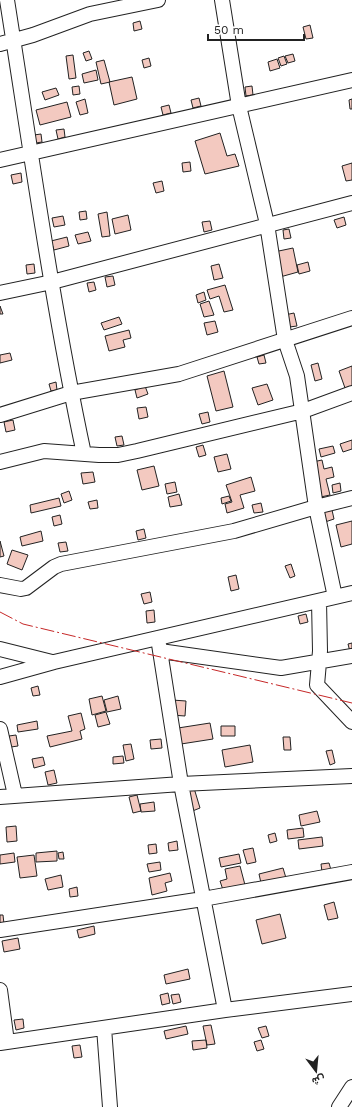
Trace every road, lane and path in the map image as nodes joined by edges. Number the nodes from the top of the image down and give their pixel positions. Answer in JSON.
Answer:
{"nodes":[{"id":1,"x":7,"y":0,"type":"edge"},
{"id":2,"x":158,"y":0,"type":"edge"},
{"id":3,"x":222,"y":0,"type":"edge"},
{"id":4,"x":7,"y":42,"type":"edge"},
{"id":5,"x":352,"y":80,"type":"edge"},
{"id":6,"x":239,"y":106,"type":"junction"},
{"id":7,"x":31,"y":153,"type":"junction"},
{"id":8,"x":0,"y":160,"type":"edge"},
{"id":9,"x":352,"y":203,"type":"edge"},
{"id":10,"x":266,"y":224,"type":"junction"},
{"id":11,"x":52,"y":282,"type":"junction"},
{"id":12,"x":0,"y":293,"type":"edge"},
{"id":13,"x":352,"y":318,"type":"edge"},
{"id":14,"x":285,"y":340,"type":"junction"},
{"id":15,"x":71,"y":393,"type":"junction"},
{"id":16,"x":352,"y":393,"type":"edge"},
{"id":17,"x":303,"y":411,"type":"junction"},
{"id":18,"x":0,"y":415,"type":"edge"},
{"id":19,"x":84,"y":454,"type":"junction"},
{"id":20,"x":0,"y":462,"type":"edge"},
{"id":21,"x":352,"y":498,"type":"edge"},
{"id":22,"x":316,"y":506,"type":"junction"},
{"id":23,"x":0,"y":585,"type":"edge"},
{"id":24,"x":352,"y":593,"type":"edge"},
{"id":25,"x":335,"y":597,"type":"junction"},
{"id":26,"x":319,"y":600,"type":"junction"},
{"id":27,"x":159,"y":645,"type":"junction"},
{"id":28,"x":0,"y":649,"type":"edge"},
{"id":29,"x":352,"y":656,"type":"edge"},
{"id":30,"x":319,"y":661,"type":"junction"},
{"id":31,"x":54,"y":662,"type":"junction"},
{"id":32,"x":0,"y":677,"type":"edge"},
{"id":33,"x":352,"y":722,"type":"edge"},
{"id":34,"x":0,"y":729,"type":"edge"},
{"id":35,"x":352,"y":776,"type":"edge"},
{"id":36,"x":181,"y":784,"type":"junction"},
{"id":37,"x":16,"y":795,"type":"junction"},
{"id":38,"x":0,"y":797,"type":"edge"},
{"id":39,"x":352,"y":872,"type":"edge"},
{"id":40,"x":203,"y":899,"type":"junction"},
{"id":41,"x":0,"y":930,"type":"edge"},
{"id":42,"x":0,"y":990,"type":"edge"},
{"id":43,"x":352,"y":994,"type":"edge"},
{"id":44,"x":225,"y":1010,"type":"junction"},
{"id":45,"x":104,"y":1028,"type":"junction"},
{"id":46,"x":4,"y":1042,"type":"edge"},
{"id":47,"x":352,"y":1088,"type":"edge"},
{"id":48,"x":110,"y":1107,"type":"edge"},
{"id":49,"x":339,"y":1107,"type":"edge"}],
"edges":[{"from":1,"to":4,"type":"street"},
{"from":2,"to":4,"type":"street"},
{"from":3,"to":6,"type":"street"},
{"from":4,"to":7,"type":"street"},
{"from":5,"to":6,"type":"street"},
{"from":6,"to":7,"type":"street"},
{"from":6,"to":10,"type":"street"},
{"from":7,"to":8,"type":"street"},
{"from":7,"to":11,"type":"street"},
{"from":9,"to":10,"type":"street"},
{"from":10,"to":11,"type":"street"},
{"from":10,"to":14,"type":"street"},
{"from":11,"to":12,"type":"street"},
{"from":11,"to":15,"type":"street"},
{"from":13,"to":14,"type":"street"},
{"from":14,"to":15,"type":"street"},
{"from":14,"to":17,"type":"street"},
{"from":15,"to":18,"type":"street"},
{"from":15,"to":19,"type":"street"},
{"from":16,"to":17,"type":"street"},
{"from":17,"to":19,"type":"street"},
{"from":17,"to":22,"type":"street"},
{"from":19,"to":20,"type":"street"},
{"from":21,"to":22,"type":"street"},
{"from":22,"to":23,"type":"street"},
{"from":22,"to":25,"type":"street"},
{"from":24,"to":25,"type":"street"},
{"from":25,"to":26,"type":"street"},
{"from":26,"to":27,"type":"street"},
{"from":26,"to":30,"type":"street"},
{"from":27,"to":30,"type":"street"},
{"from":27,"to":31,"type":"street"},
{"from":27,"to":36,"type":"street"},
{"from":28,"to":31,"type":"street"},
{"from":29,"to":30,"type":"street"},
{"from":30,"to":33,"type":"street"},
{"from":31,"to":32,"type":"street"},
{"from":34,"to":37,"type":"street"},
{"from":35,"to":36,"type":"street"},
{"from":36,"to":37,"type":"street"},
{"from":36,"to":40,"type":"street"},
{"from":37,"to":38,"type":"street"},
{"from":39,"to":40,"type":"street"},
{"from":40,"to":41,"type":"street"},
{"from":40,"to":44,"type":"street"},
{"from":42,"to":46,"type":"street"},
{"from":43,"to":44,"type":"street"},
{"from":44,"to":45,"type":"street"},
{"from":45,"to":46,"type":"street"},
{"from":45,"to":48,"type":"street"},
{"from":47,"to":49,"type":"street"}]}
